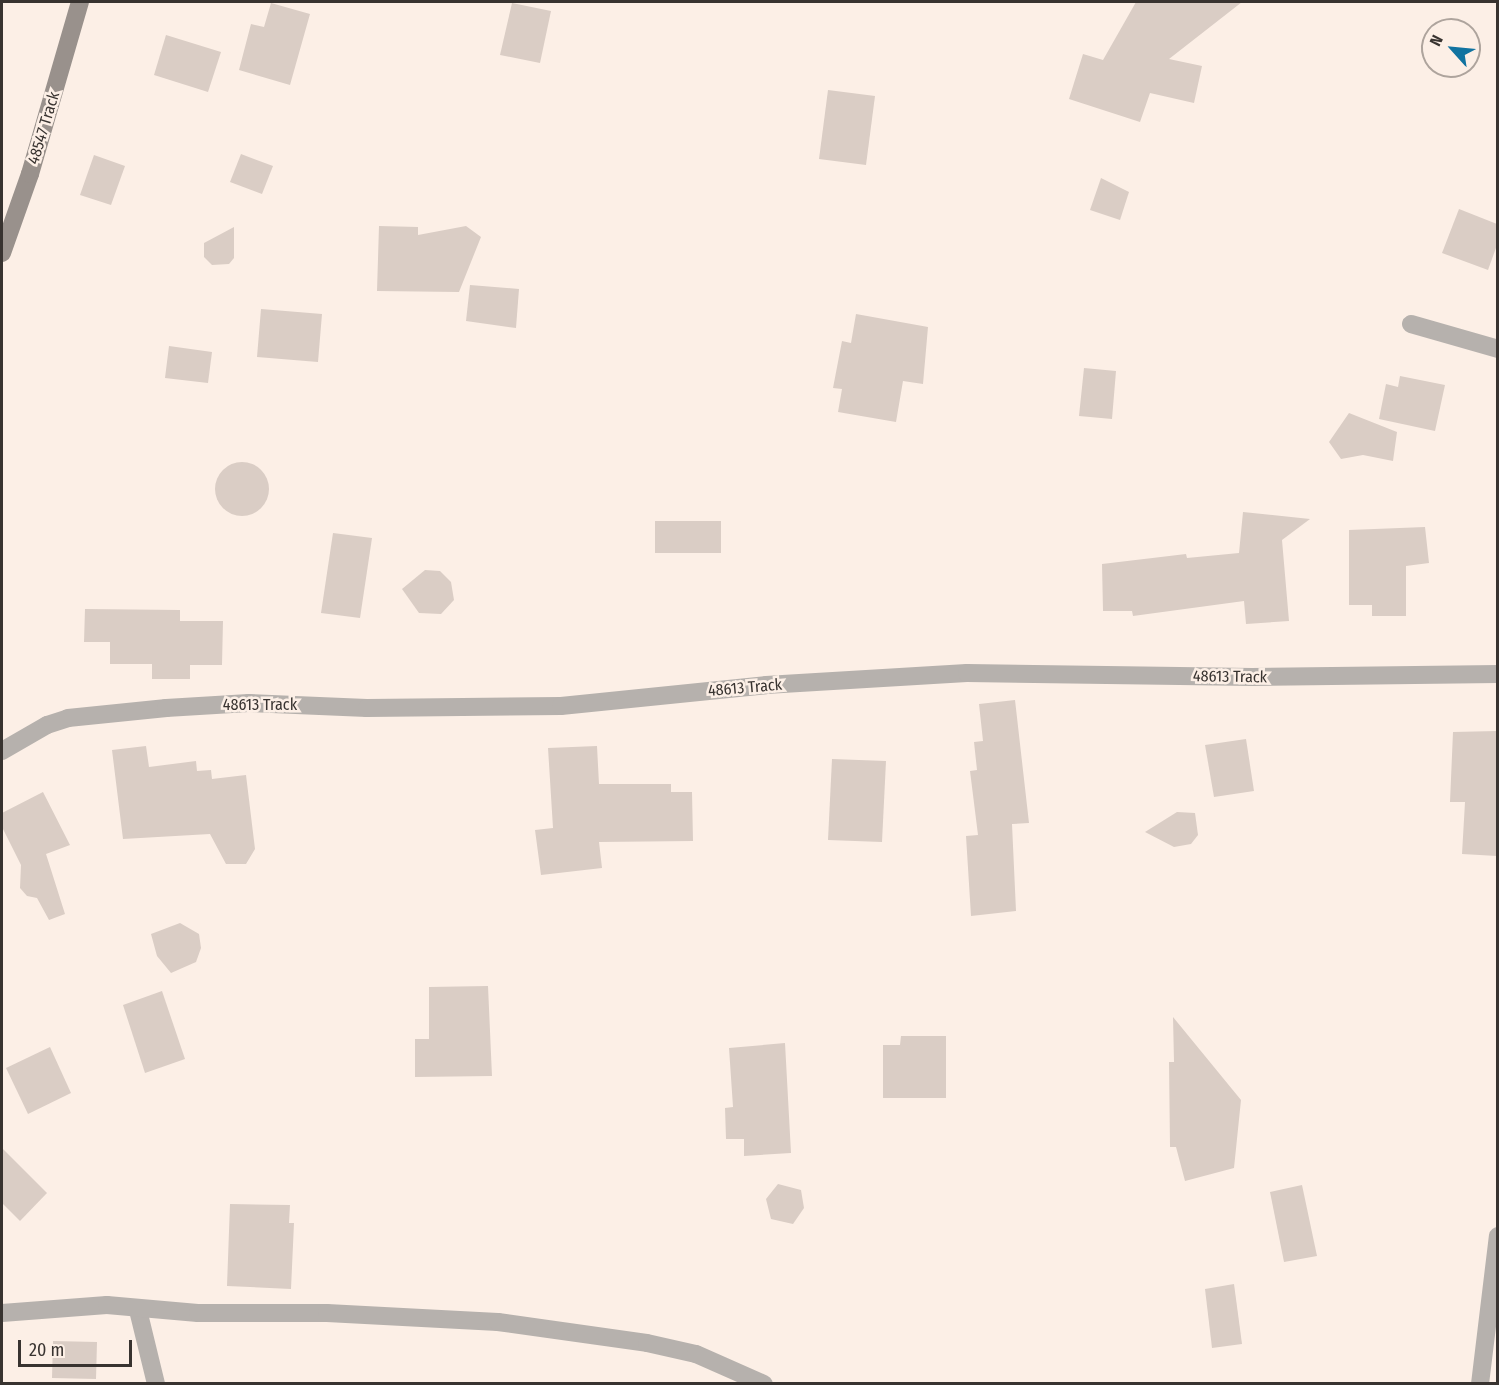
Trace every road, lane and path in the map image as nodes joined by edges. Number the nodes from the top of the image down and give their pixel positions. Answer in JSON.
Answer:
{"nodes":[{"id":1,"x":80,"y":2,"type":"edge"},
{"id":2,"x":2,"y":253,"type":"edge"},
{"id":3,"x":1411,"y":324,"type":"dead end"},
{"id":4,"x":1497,"y":349,"type":"edge"},
{"id":5,"x":1497,"y":674,"type":"edge"},
{"id":6,"x":2,"y":752,"type":"edge"},
{"id":7,"x":1497,"y":1236,"type":"edge"},
{"id":8,"x":138,"y":1310,"type":"junction"},
{"id":9,"x":2,"y":1313,"type":"edge"},
{"id":10,"x":156,"y":1383,"type":"edge"},
{"id":11,"x":764,"y":1383,"type":"edge"},
{"id":12,"x":1480,"y":1383,"type":"edge"}],
"edges":[{"from":1,"to":2,"type":"street","name":"48547 Track"},
{"from":3,"to":4,"type":"street"},
{"from":5,"to":6,"type":"street","name":"48613 Track"},
{"from":7,"to":12,"type":"street"},
{"from":8,"to":9,"type":"street"},
{"from":8,"to":10,"type":"street"},
{"from":8,"to":11,"type":"street"}]}
